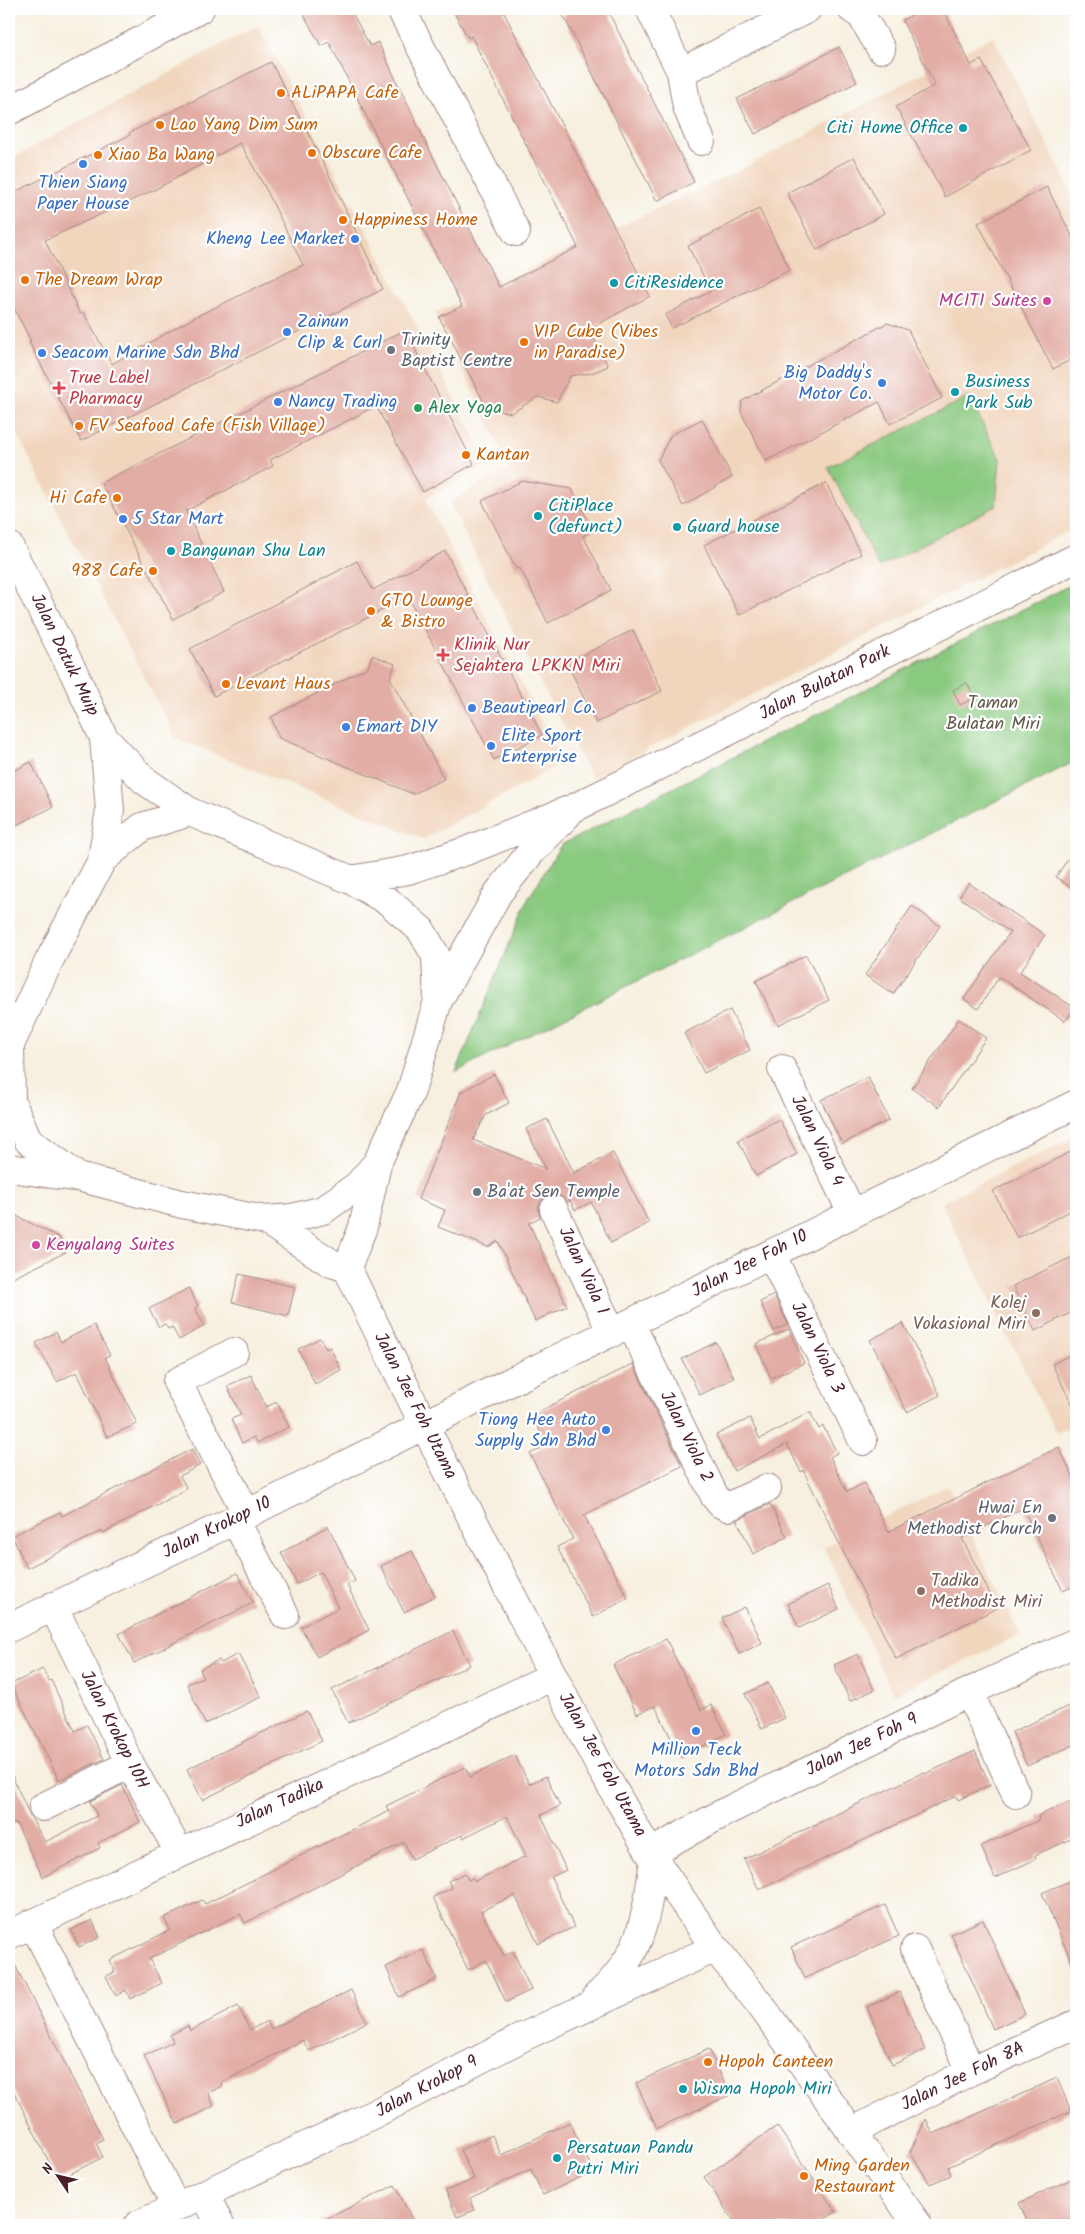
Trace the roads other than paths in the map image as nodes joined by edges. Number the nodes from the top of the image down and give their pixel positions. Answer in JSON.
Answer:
{"nodes":[{"id":1,"x":200,"y":9,"type":"edge"},
{"id":2,"x":401,"y":9,"type":"edge"},
{"id":3,"x":650,"y":9,"type":"edge"},
{"id":4,"x":807,"y":9,"type":"edge"},
{"id":5,"x":852,"y":9,"type":"edge"},
{"id":6,"x":881,"y":49,"type":"dead end"},
{"id":7,"x":681,"y":72,"type":"junction"},
{"id":8,"x":9,"y":111,"type":"edge"},
{"id":9,"x":701,"y":141,"type":"dead end"},
{"id":10,"x":516,"y":232,"type":"dead end"},
{"id":11,"x":9,"y":546,"type":"edge"},
{"id":12,"x":1076,"y":558,"type":"edge"},
{"id":13,"x":104,"y":738,"type":"junction"},
{"id":14,"x":574,"y":808,"type":"junction"},
{"id":15,"x":190,"y":812,"type":"junction"},
{"id":16,"x":102,"y":860,"type":"junction"},
{"id":17,"x":351,"y":880,"type":"junction"},
{"id":18,"x":438,"y":1001,"type":"junction"},
{"id":19,"x":9,"y":1046,"type":"edge"},
{"id":20,"x":782,"y":1069,"type":"dead end"},
{"id":21,"x":1076,"y":1104,"type":"edge"},
{"id":22,"x":377,"y":1163,"type":"junction"},
{"id":23,"x":9,"y":1168,"type":"edge"},
{"id":24,"x":78,"y":1177,"type":"junction"},
{"id":25,"x":554,"y":1210,"type":"dead end"},
{"id":26,"x":852,"y":1213,"type":"junction"},
{"id":27,"x":265,"y":1220,"type":"junction"},
{"id":28,"x":771,"y":1254,"type":"junction"},
{"id":29,"x":347,"y":1268,"type":"junction"},
{"id":30,"x":622,"y":1328,"type":"junction"},
{"id":31,"x":234,"y":1352,"type":"dead end"},
{"id":32,"x":424,"y":1425,"type":"junction"},
{"id":33,"x":864,"y":1441,"type":"dead end"},
{"id":34,"x":767,"y":1488,"type":"dead end"},
{"id":35,"x":241,"y":1517,"type":"junction"},
{"id":36,"x":53,"y":1606,"type":"junction"},
{"id":37,"x":285,"y":1615,"type":"dead end"},
{"id":38,"x":9,"y":1628,"type":"edge"},
{"id":39,"x":1076,"y":1642,"type":"edge"},
{"id":40,"x":553,"y":1676,"type":"junction"},
{"id":41,"x":969,"y":1692,"type":"junction"},
{"id":42,"x":130,"y":1764,"type":"junction"},
{"id":43,"x":1016,"y":1794,"type":"dead end"},
{"id":44,"x":43,"y":1807,"type":"dead end"},
{"id":45,"x":179,"y":1852,"type":"junction"},
{"id":46,"x":652,"y":1856,"type":"junction"},
{"id":47,"x":33,"y":1923,"type":"junction"},
{"id":48,"x":9,"y":1935,"type":"edge"},
{"id":49,"x":715,"y":1948,"type":"junction"},
{"id":50,"x":915,"y":1949,"type":"dead end"},
{"id":51,"x":585,"y":2007,"type":"junction"},
{"id":52,"x":1076,"y":2024,"type":"edge"},
{"id":53,"x":971,"y":2071,"type":"junction"},
{"id":54,"x":851,"y":2132,"type":"junction"},
{"id":55,"x":205,"y":2194,"type":"junction"},
{"id":56,"x":176,"y":2207,"type":"junction"},
{"id":57,"x":138,"y":2225,"type":"edge"},
{"id":58,"x":220,"y":2225,"type":"edge"},
{"id":59,"x":918,"y":2225,"type":"edge"}],
"edges":[{"from":1,"to":8,"type":"street"},
{"from":2,"to":10,"type":"street"},
{"from":3,"to":7,"type":"street"},
{"from":4,"to":7,"type":"street"},
{"from":5,"to":6,"type":"street"},
{"from":7,"to":9,"type":"street"},
{"from":11,"to":13,"type":"street","name":"Jalan Datuk Muip"},
{"from":12,"to":14,"type":"street","name":"Jalan Bulatan Park"},
{"from":13,"to":15,"type":"street"},
{"from":13,"to":16,"type":"street"},
{"from":14,"to":17,"type":"street"},
{"from":14,"to":18,"type":"street"},
{"from":15,"to":16,"type":"street"},
{"from":15,"to":17,"type":"street"},
{"from":16,"to":19,"type":"street"},
{"from":17,"to":18,"type":"street"},
{"from":18,"to":22,"type":"street"},
{"from":19,"to":24,"type":"street"},
{"from":20,"to":26,"type":"street","name":"Jalan Viola 4"},
{"from":21,"to":26,"type":"street","name":"Jalan Jee Foh 10"},
{"from":22,"to":27,"type":"street"},
{"from":22,"to":29,"type":"street"},
{"from":23,"to":24,"type":"street"},
{"from":24,"to":27,"type":"street"},
{"from":25,"to":30,"type":"street","name":"Jalan Viola 1"},
{"from":26,"to":28,"type":"street","name":"Jalan Jee Foh 10"},
{"from":27,"to":29,"type":"street"},
{"from":28,"to":30,"type":"street","name":"Jalan Jee Foh 10"},
{"from":28,"to":33,"type":"street","name":"Jalan Viola 3"},
{"from":29,"to":32,"type":"street","name":"Jalan Jee Foh Utama"},
{"from":30,"to":32,"type":"street","name":"Jalan Jee Foh 10"},
{"from":30,"to":34,"type":"street","name":"Jalan Viola 2"},
{"from":31,"to":35,"type":"street"},
{"from":32,"to":35,"type":"street","name":"Jalan Krokop 10"},
{"from":32,"to":40,"type":"street","name":"Jalan Jee Foh Utama"},
{"from":35,"to":36,"type":"street","name":"Jalan Krokop 10"},
{"from":35,"to":37,"type":"street"},
{"from":36,"to":38,"type":"street","name":"Jalan Krokop 10"},
{"from":36,"to":42,"type":"street","name":"Jalan Krokop 10H"},
{"from":39,"to":41,"type":"street","name":"Jalan Jee Foh 9"},
{"from":40,"to":45,"type":"street","name":"Jalan Tadika"},
{"from":40,"to":46,"type":"street","name":"Jalan Jee Foh Utama"},
{"from":41,"to":43,"type":"street"},
{"from":41,"to":46,"type":"street","name":"Jalan Jee Foh 9"},
{"from":42,"to":44,"type":"street"},
{"from":42,"to":45,"type":"street","name":"Jalan Krokop 10H"},
{"from":45,"to":47,"type":"street","name":"Jalan Tadika"},
{"from":46,"to":49,"type":"street","name":"Jalan Jee Foh Utama"},
{"from":46,"to":51,"type":"street"},
{"from":47,"to":48,"type":"street","name":"Jalan Tadika"},
{"from":47,"to":56,"type":"street"},
{"from":49,"to":51,"type":"street","name":"Jalan Krokop 9"},
{"from":49,"to":54,"type":"street","name":"Jalan Jee Foh Utama"},
{"from":50,"to":53,"type":"street"},
{"from":51,"to":55,"type":"street","name":"Jalan Krokop 9"},
{"from":52,"to":53,"type":"street","name":"Jalan Jee Foh 8A"},
{"from":53,"to":54,"type":"street","name":"Jalan Jee Foh 8A"},
{"from":54,"to":59,"type":"street","name":"Jalan Jee Foh Utama"},
{"from":55,"to":56,"type":"street","name":"Jalan Krokop 9"},
{"from":55,"to":58,"type":"street"},
{"from":56,"to":57,"type":"street","name":"Jalan Krokop 9"}]}
